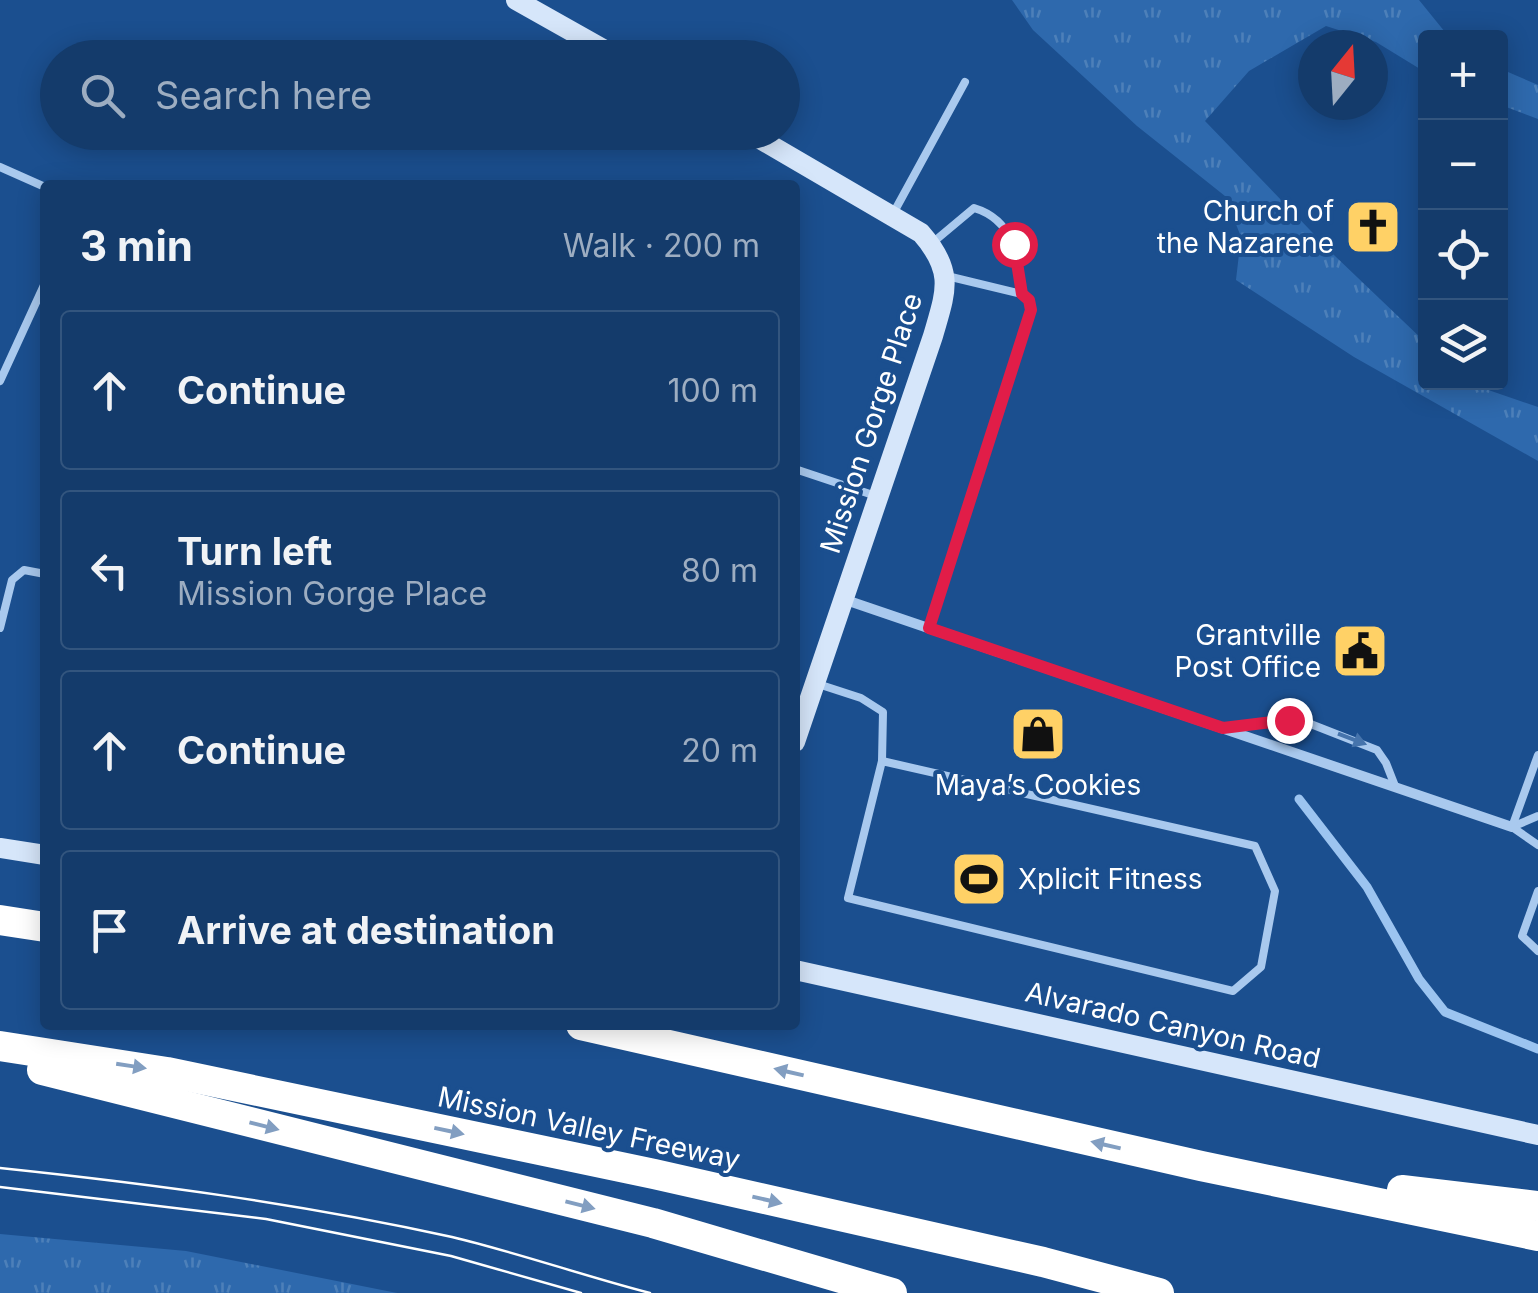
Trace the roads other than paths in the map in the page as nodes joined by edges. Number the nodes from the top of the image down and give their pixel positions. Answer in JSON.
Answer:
{"nodes":[{"id":1,"x":516,"y":0,"type":"edge"},
{"id":2,"x":587,"y":40,"type":"edge"},
{"id":3,"x":966,"y":82,"type":"dead end"},
{"id":4,"x":779,"y":150,"type":"edge"},
{"id":5,"x":0,"y":167,"type":"edge"},
{"id":6,"x":40,"y":185,"type":"edge"},
{"id":7,"x":892,"y":216,"type":"junction"},
{"id":8,"x":930,"y":244,"type":"junction"},
{"id":9,"x":947,"y":276,"type":"junction"},
{"id":10,"x":40,"y":293,"type":"edge"},
{"id":11,"x":1022,"y":294,"type":"junction"},
{"id":12,"x":0,"y":381,"type":"edge"},
{"id":13,"x":800,"y":471,"type":"edge"},
{"id":14,"x":877,"y":496,"type":"junction"},
{"id":15,"x":40,"y":573,"type":"edge"},
{"id":16,"x":842,"y":598,"type":"junction"},
{"id":17,"x":0,"y":628,"type":"edge"},
{"id":18,"x":929,"y":628,"type":"junction"},
{"id":19,"x":814,"y":683,"type":"junction"},
{"id":20,"x":800,"y":726,"type":"edge"},
{"id":21,"x":1223,"y":728,"type":"junction"},
{"id":22,"x":1538,"y":755,"type":"edge"},
{"id":23,"x":882,"y":762,"type":"junction"},
{"id":24,"x":1395,"y":787,"type":"junction"},
{"id":25,"x":1538,"y":816,"type":"edge"},
{"id":26,"x":1512,"y":827,"type":"junction"},
{"id":27,"x":1538,"y":845,"type":"edge"},
{"id":28,"x":0,"y":848,"type":"edge"},
{"id":29,"x":40,"y":854,"type":"edge"},
{"id":30,"x":1538,"y":891,"type":"edge"},
{"id":31,"x":0,"y":920,"type":"edge"},
{"id":32,"x":40,"y":926,"type":"edge"},
{"id":33,"x":1538,"y":950,"type":"edge"},
{"id":34,"x":800,"y":971,"type":"edge"},
{"id":35,"x":603,"y":1030,"type":"edge"},
{"id":36,"x":0,"y":1046,"type":"edge"},
{"id":37,"x":0,"y":1059,"type":"edge"},
{"id":38,"x":1538,"y":1135,"type":"edge"},
{"id":39,"x":1201,"y":1166,"type":"junction"},
{"id":40,"x":1538,"y":1206,"type":"edge"},
{"id":41,"x":1538,"y":1236,"type":"edge"},
{"id":42,"x":892,"y":1293,"type":"edge"},
{"id":43,"x":1160,"y":1293,"type":"edge"}],
"edges":[{"from":1,"to":2,"type":"street"},
{"from":3,"to":7,"type":"lane"},
{"from":4,"to":7,"type":"street","name":"Mission Gorge Place"},
{"from":5,"to":6,"type":"lane"},
{"from":7,"to":8,"type":"street","name":"Mission Gorge Place"},
{"from":8,"to":9,"type":"street","name":"Mission Gorge Place"},
{"from":8,"to":11,"type":"lane"},
{"from":9,"to":11,"type":"lane"},
{"from":9,"to":14,"type":"street","name":"Mission Gorge Place"},
{"from":10,"to":12,"type":"lane"},
{"from":11,"to":18,"type":"lane"},
{"from":13,"to":14,"type":"lane"},
{"from":14,"to":16,"type":"street","name":"Mission Gorge Place"},
{"from":15,"to":17,"type":"lane"},
{"from":16,"to":18,"type":"street"},
{"from":16,"to":19,"type":"street","name":"Mission Gorge Place"},
{"from":18,"to":21,"type":"street"},
{"from":19,"to":20,"type":"street","name":"Mission Gorge Place"},
{"from":19,"to":23,"type":"lane"},
{"from":21,"to":24,"type":"street"},
{"from":21,"to":24,"type":"lane","one_way":true},
{"from":22,"to":26,"type":"lane"},
{"from":23,"to":23,"type":"lane"},
{"from":24,"to":26,"type":"street"},
{"from":25,"to":26,"type":"lane"},
{"from":26,"to":27,"type":"lane"},
{"from":28,"to":29,"type":"street"},
{"from":30,"to":33,"type":"lane"},
{"from":31,"to":32,"type":"highway"},
{"from":34,"to":38,"type":"street","name":"Alvarado Canyon Road"},
{"from":39,"to":35,"type":"highway","one_way":true},
{"from":36,"to":43,"type":"highway","name":"Mission Valley Freeway","one_way":true},
{"from":37,"to":42,"type":"highway","one_way":true},
{"from":39,"to":40,"type":"highway"},
{"from":39,"to":41,"type":"highway"}]}
